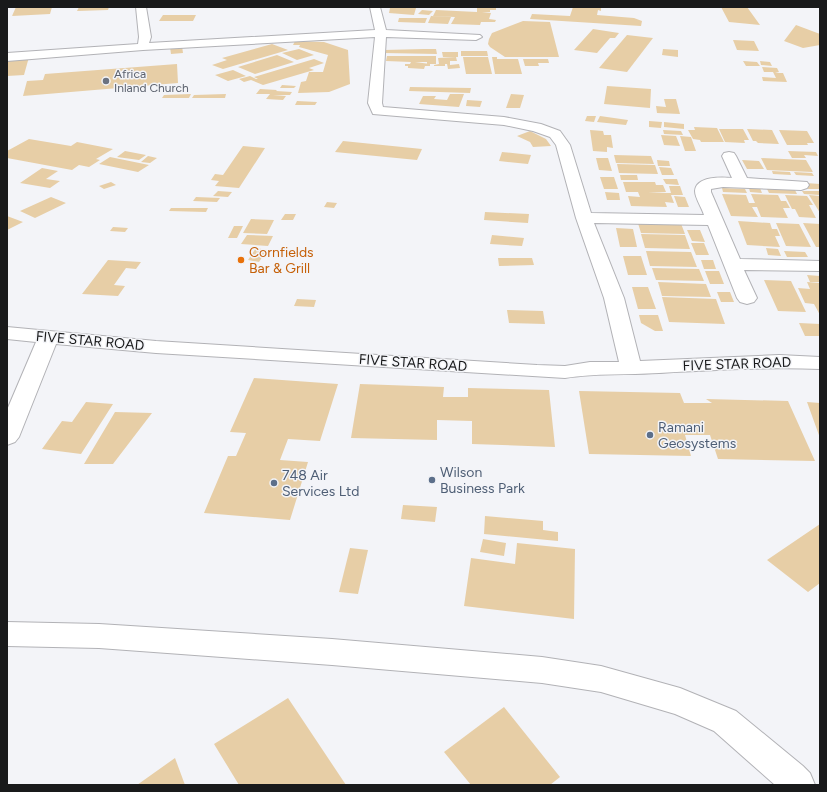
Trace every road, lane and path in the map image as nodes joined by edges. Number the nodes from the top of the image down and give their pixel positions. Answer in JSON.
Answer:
{"nodes":[{"id":1,"x":141,"y":7,"type":"edge"},
{"id":2,"x":374,"y":7,"type":"edge"},
{"id":3,"x":381,"y":33,"type":"junction"},
{"id":4,"x":476,"y":38,"type":"dead end"},
{"id":5,"x":143,"y":47,"type":"junction"},
{"id":6,"x":7,"y":57,"type":"edge"},
{"id":7,"x":729,"y":156,"type":"dead end"},
{"id":8,"x":742,"y":183,"type":"junction"},
{"id":9,"x":801,"y":185,"type":"dead end"},
{"id":10,"x":584,"y":218,"type":"junction"},
{"id":11,"x":714,"y":220,"type":"junction"},
{"id":12,"x":733,"y":264,"type":"junction"},
{"id":13,"x":820,"y":266,"type":"edge"},
{"id":14,"x":747,"y":298,"type":"dead end"},
{"id":15,"x":7,"y":333,"type":"edge"},
{"id":16,"x":48,"y":338,"type":"junction"},
{"id":17,"x":820,"y":363,"type":"edge"},
{"id":18,"x":632,"y":368,"type":"junction"},
{"id":19,"x":7,"y":437,"type":"edge"},
{"id":20,"x":7,"y":634,"type":"edge"},
{"id":21,"x":798,"y":785,"type":"edge"}],
"edges":[{"from":1,"to":5,"type":"street"},
{"from":2,"to":3,"type":"street"},
{"from":3,"to":4,"type":"street"},
{"from":3,"to":5,"type":"street"},
{"from":3,"to":10,"type":"street"},
{"from":5,"to":6,"type":"street"},
{"from":7,"to":8,"type":"street"},
{"from":8,"to":9,"type":"street"},
{"from":8,"to":11,"type":"street"},
{"from":10,"to":11,"type":"street"},
{"from":10,"to":18,"type":"street"},
{"from":11,"to":12,"type":"street"},
{"from":12,"to":13,"type":"street"},
{"from":12,"to":14,"type":"street"},
{"from":15,"to":16,"type":"street","name":"FIVE STAR ROAD"},
{"from":16,"to":18,"type":"street","name":"FIVE STAR ROAD"},
{"from":16,"to":19,"type":"street"},
{"from":17,"to":18,"type":"street","name":"FIVE STAR ROAD"},
{"from":20,"to":21,"type":"street"}]}
